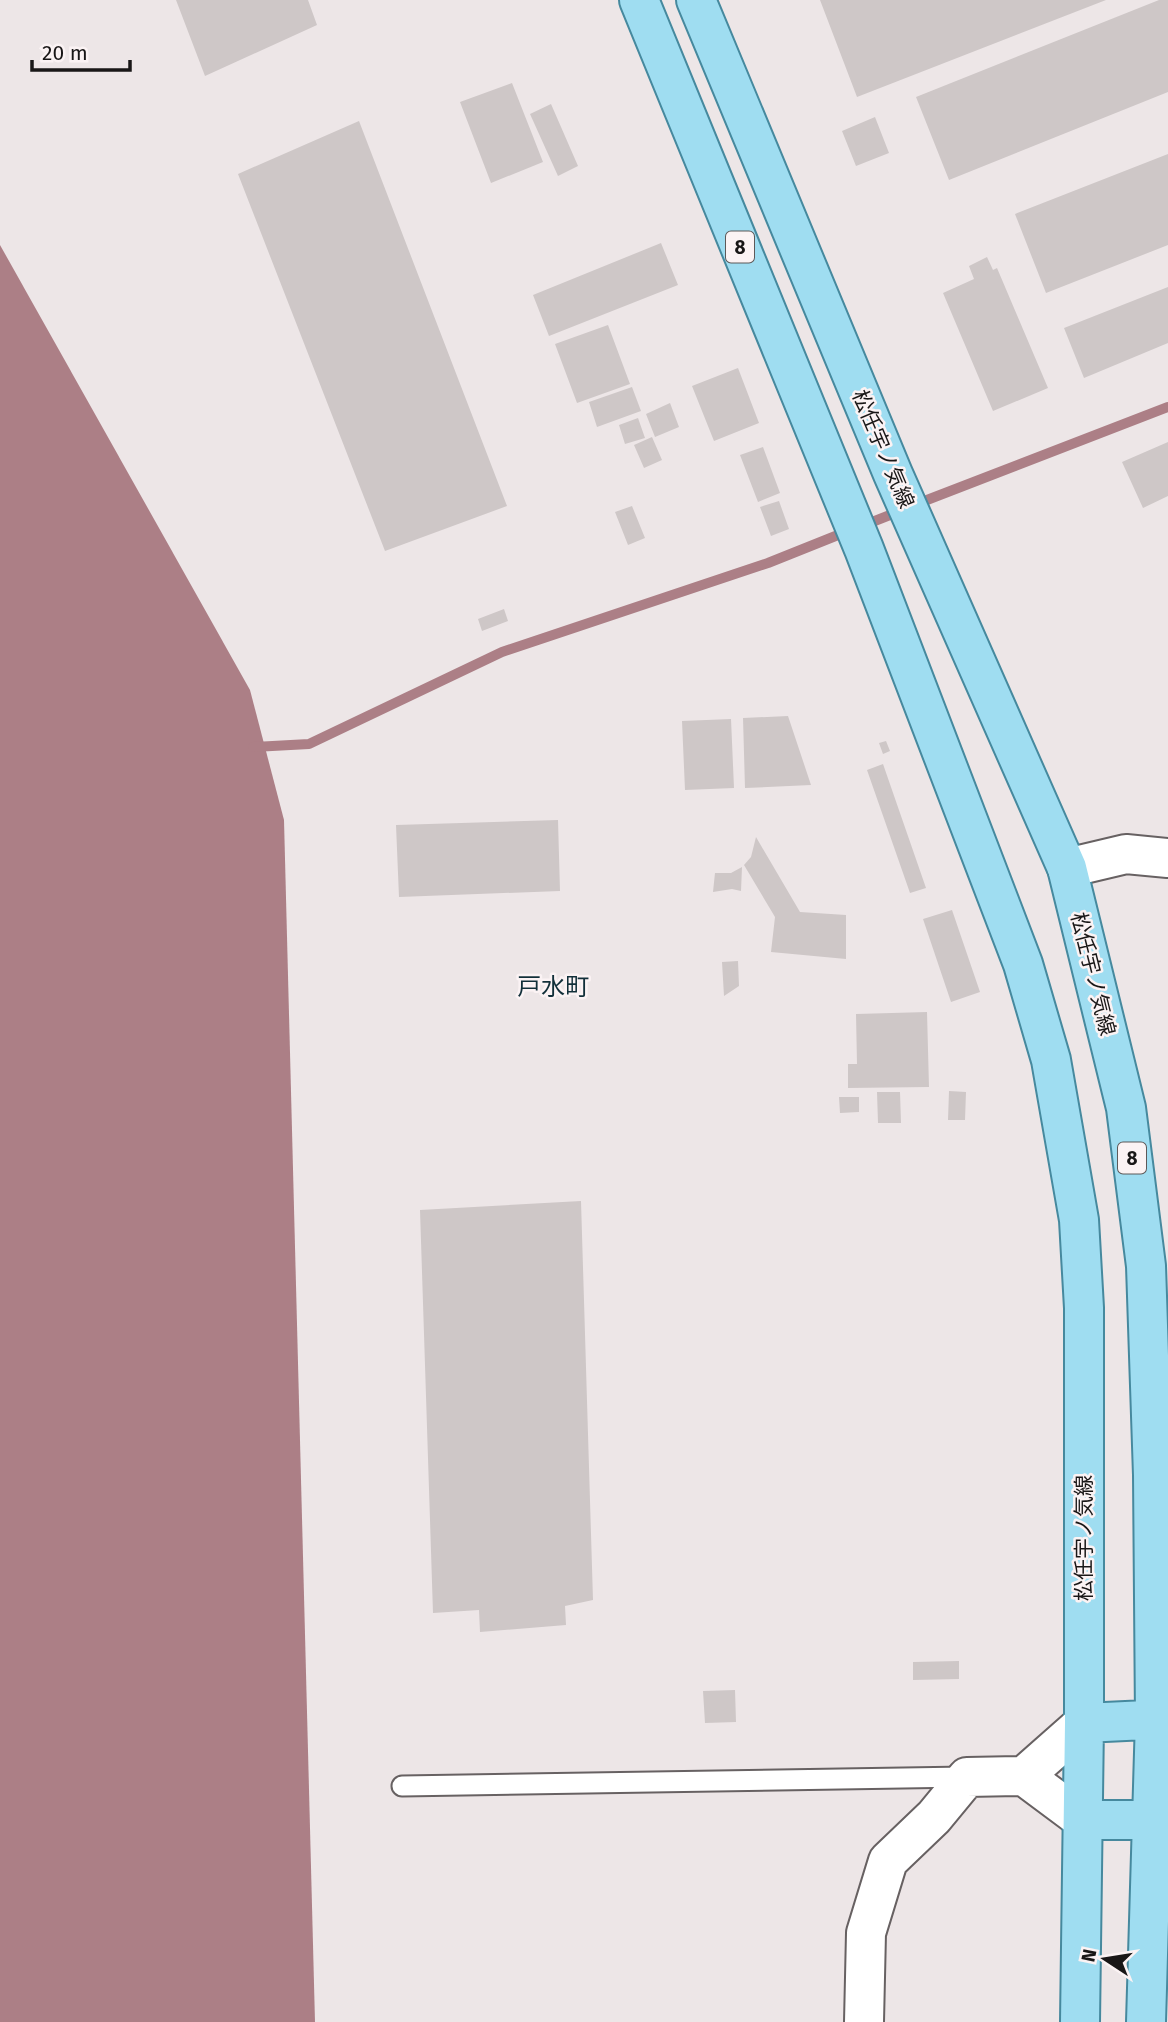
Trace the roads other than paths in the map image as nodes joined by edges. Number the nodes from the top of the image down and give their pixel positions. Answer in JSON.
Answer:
{"nodes":[{"id":1,"x":639,"y":0,"type":"edge"},
{"id":2,"x":696,"y":0,"type":"edge"},
{"id":3,"x":1168,"y":858,"type":"edge"},
{"id":4,"x":1067,"y":868,"type":"junction"},
{"id":5,"x":1161,"y":1719,"type":"edge"},
{"id":6,"x":1084,"y":1723,"type":"junction"},
{"id":7,"x":1024,"y":1776,"type":"junction"},
{"id":8,"x":967,"y":1777,"type":"junction"},
{"id":9,"x":402,"y":1786,"type":"dead end"},
{"id":10,"x":1083,"y":1820,"type":"junction"},
{"id":11,"x":1159,"y":1821,"type":"edge"},
{"id":12,"x":864,"y":2022,"type":"edge"},
{"id":13,"x":1080,"y":2022,"type":"edge"},
{"id":14,"x":1146,"y":2022,"type":"edge"}],
"edges":[{"from":1,"to":6,"type":"main road","name":"松任宇ノ気線","number":"8"},
{"from":2,"to":4,"type":"main road","name":"松任宇ノ気線","number":"8"},
{"from":3,"to":4,"type":"street"},
{"from":4,"to":5,"type":"main road","name":"松任宇ノ気線","number":"8"},
{"from":5,"to":6,"type":"main road"},
{"from":5,"to":11,"type":"main road","name":"松任宇ノ気線","number":"8"},
{"from":6,"to":7,"type":"street"},
{"from":6,"to":10,"type":"main road","name":"松任宇ノ気線","number":"8"},
{"from":7,"to":8,"type":"street"},
{"from":7,"to":10,"type":"street"},
{"from":8,"to":9,"type":"lane"},
{"from":8,"to":12,"type":"street"},
{"from":10,"to":11,"type":"main road"},
{"from":10,"to":13,"type":"main road","name":"松任宇ノ気線","number":"8"},
{"from":11,"to":14,"type":"main road","name":"松任宇ノ気線","number":"8"}]}
